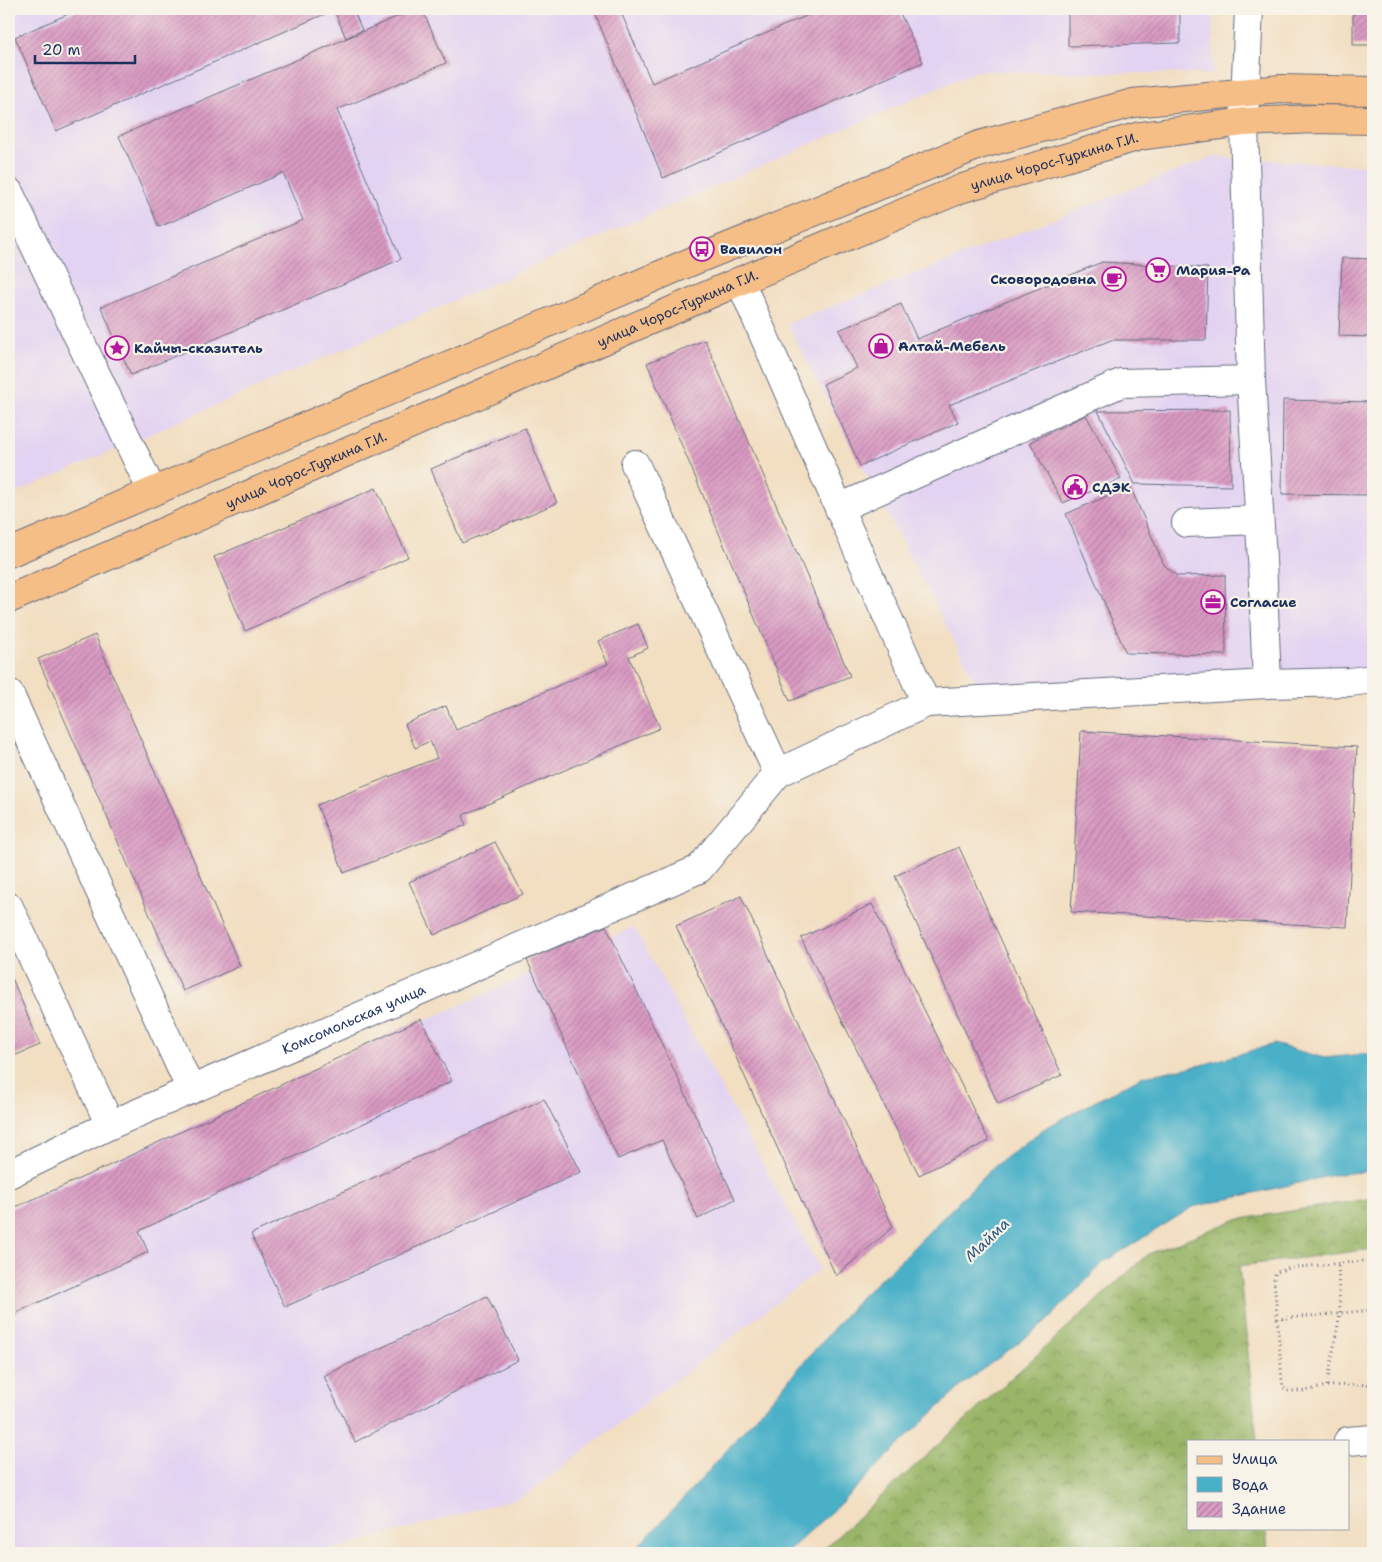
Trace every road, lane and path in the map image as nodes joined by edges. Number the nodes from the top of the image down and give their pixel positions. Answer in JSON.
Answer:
{"nodes":[{"id":1,"x":1249,"y":9,"type":"edge"},
{"id":2,"x":1373,"y":91,"type":"edge"},
{"id":3,"x":1246,"y":92,"type":"junction"},
{"id":4,"x":1373,"y":120,"type":"edge"},
{"id":5,"x":1244,"y":122,"type":"junction"},
{"id":6,"x":9,"y":192,"type":"edge"},
{"id":7,"x":740,"y":281,"type":"junction"},
{"id":8,"x":1251,"y":380,"type":"junction"},
{"id":9,"x":635,"y":464,"type":"dead end"},
{"id":10,"x":152,"y":491,"type":"junction"},
{"id":11,"x":839,"y":508,"type":"junction"},
{"id":12,"x":1259,"y":520,"type":"junction"},
{"id":13,"x":1186,"y":523,"type":"dead end"},
{"id":14,"x":9,"y":553,"type":"edge"},
{"id":15,"x":9,"y":599,"type":"edge"},
{"id":16,"x":1373,"y":679,"type":"edge"},
{"id":17,"x":1267,"y":684,"type":"junction"},
{"id":18,"x":9,"y":693,"type":"edge"},
{"id":19,"x":926,"y":702,"type":"junction"},
{"id":20,"x":778,"y":773,"type":"junction"},
{"id":21,"x":9,"y":907,"type":"edge"},
{"id":22,"x":191,"y":1090,"type":"junction"},
{"id":23,"x":110,"y":1125,"type":"junction"},
{"id":24,"x":9,"y":1174,"type":"edge"},
{"id":25,"x":1373,"y":1260,"type":"edge"},
{"id":26,"x":1338,"y":1263,"type":"junction"},
{"id":27,"x":1373,"y":1310,"type":"edge"},
{"id":28,"x":1340,"y":1313,"type":"junction"},
{"id":29,"x":1277,"y":1319,"type":"junction"},
{"id":30,"x":1373,"y":1384,"type":"edge"},
{"id":31,"x":1327,"y":1386,"type":"junction"},
{"id":32,"x":1373,"y":1439,"type":"edge"},
{"id":33,"x":1350,"y":1441,"type":"edge"}],
"edges":[{"from":1,"to":3,"type":"street"},
{"from":2,"to":3,"type":"main road"},
{"from":3,"to":5,"type":"street"},
{"from":3,"to":10,"type":"main road"},
{"from":4,"to":5,"type":"main road","name":"улица Чорос-Гуркина Г.И."},
{"from":5,"to":7,"type":"main road","name":"улица Чорос-Гуркина Г.И."},
{"from":5,"to":8,"type":"street"},
{"from":6,"to":10,"type":"street"},
{"from":7,"to":11,"type":"street"},
{"from":7,"to":15,"type":"main road","name":"улица Чорос-Гуркина Г.И."},
{"from":8,"to":11,"type":"street"},
{"from":8,"to":12,"type":"street"},
{"from":9,"to":20,"type":"street"},
{"from":10,"to":14,"type":"main road"},
{"from":11,"to":19,"type":"street"},
{"from":12,"to":13,"type":"street"},
{"from":12,"to":17,"type":"street"},
{"from":16,"to":17,"type":"street"},
{"from":17,"to":19,"type":"street"},
{"from":18,"to":22,"type":"street"},
{"from":19,"to":20,"type":"street"},
{"from":20,"to":22,"type":"street","name":"Комсомольская улица"},
{"from":21,"to":23,"type":"street"},
{"from":22,"to":23,"type":"street","name":"Комсомольская улица"},
{"from":23,"to":24,"type":"street","name":"Комсомольская улица"},
{"from":25,"to":26,"type":"path"},
{"from":26,"to":28,"type":"path"},
{"from":26,"to":29,"type":"path"},
{"from":27,"to":28,"type":"path"},
{"from":28,"to":29,"type":"path"},
{"from":28,"to":31,"type":"path"},
{"from":29,"to":31,"type":"path"},
{"from":30,"to":31,"type":"path"},
{"from":32,"to":33,"type":"street"}]}
